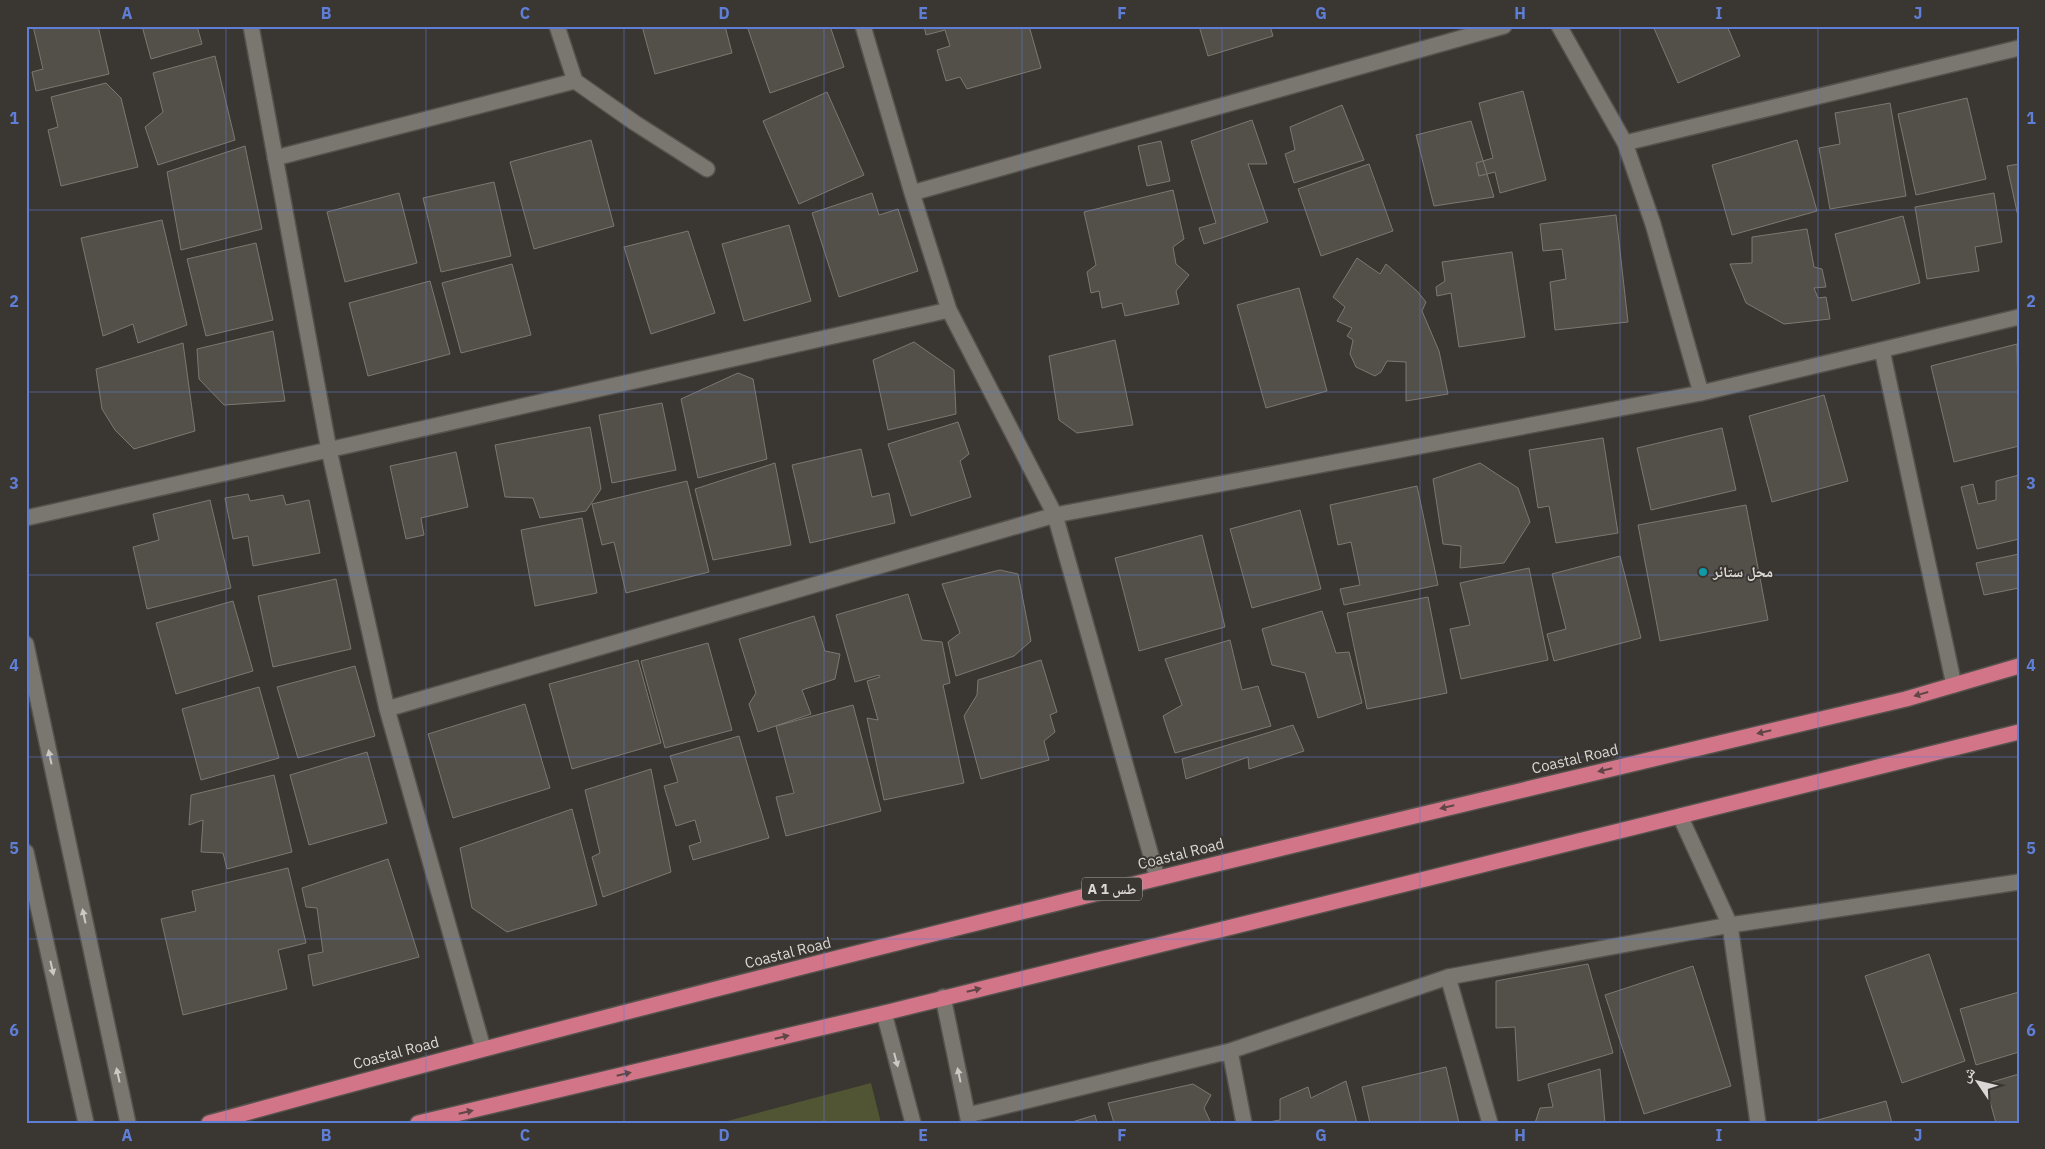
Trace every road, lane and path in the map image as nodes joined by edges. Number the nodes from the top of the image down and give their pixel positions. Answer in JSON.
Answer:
{"nodes":[{"id":1,"x":251,"y":26,"type":"edge"},
{"id":2,"x":557,"y":26,"type":"edge"},
{"id":3,"x":863,"y":26,"type":"edge"},
{"id":4,"x":1504,"y":26,"type":"edge"},
{"id":5,"x":1559,"y":26,"type":"edge"},
{"id":6,"x":2019,"y":48,"type":"edge"},
{"id":7,"x":575,"y":81,"type":"junction"},
{"id":8,"x":1625,"y":143,"type":"junction"},
{"id":9,"x":275,"y":158,"type":"junction"},
{"id":10,"x":707,"y":169,"type":"dead end"},
{"id":11,"x":912,"y":193,"type":"junction"},
{"id":12,"x":949,"y":310,"type":"junction"},
{"id":13,"x":2019,"y":317,"type":"edge"},
{"id":14,"x":1882,"y":350,"type":"junction"},
{"id":15,"x":1701,"y":393,"type":"junction"},
{"id":16,"x":329,"y":450,"type":"junction"},
{"id":17,"x":1055,"y":515,"type":"junction"},
{"id":18,"x":26,"y":518,"type":"edge"},
{"id":19,"x":26,"y":644,"type":"edge"},
{"id":20,"x":2019,"y":666,"type":"edge"},
{"id":21,"x":1954,"y":685,"type":"junction"},
{"id":22,"x":387,"y":709,"type":"junction"},
{"id":23,"x":2019,"y":732,"type":"edge"},
{"id":24,"x":1680,"y":816,"type":"junction"},
{"id":25,"x":26,"y":852,"type":"edge"},
{"id":26,"x":1158,"y":877,"type":"junction"},
{"id":27,"x":2019,"y":882,"type":"edge"},
{"id":28,"x":1730,"y":925,"type":"junction"},
{"id":29,"x":1448,"y":977,"type":"junction"},
{"id":30,"x":943,"y":997,"type":"junction"},
{"id":31,"x":884,"y":1013,"type":"junction"},
{"id":32,"x":483,"y":1048,"type":"junction"},
{"id":33,"x":1230,"y":1050,"type":"junction"},
{"id":34,"x":968,"y":1119,"type":"edge"},
{"id":35,"x":86,"y":1123,"type":"edge"},
{"id":36,"x":128,"y":1123,"type":"edge"},
{"id":37,"x":209,"y":1123,"type":"edge"},
{"id":38,"x":418,"y":1123,"type":"edge"},
{"id":39,"x":913,"y":1123,"type":"edge"},
{"id":40,"x":1244,"y":1123,"type":"edge"},
{"id":41,"x":1490,"y":1123,"type":"edge"},
{"id":42,"x":1758,"y":1123,"type":"edge"}],
"edges":[{"from":1,"to":9,"type":"street"},
{"from":2,"to":7,"type":"street"},
{"from":3,"to":11,"type":"street"},
{"from":4,"to":11,"type":"street"},
{"from":5,"to":8,"type":"street"},
{"from":6,"to":8,"type":"street"},
{"from":7,"to":9,"type":"street"},
{"from":7,"to":10,"type":"street"},
{"from":8,"to":15,"type":"street"},
{"from":9,"to":16,"type":"street"},
{"from":11,"to":12,"type":"street"},
{"from":12,"to":16,"type":"street"},
{"from":12,"to":17,"type":"street"},
{"from":13,"to":14,"type":"street"},
{"from":14,"to":15,"type":"street"},
{"from":14,"to":21,"type":"street"},
{"from":15,"to":17,"type":"street"},
{"from":16,"to":18,"type":"street"},
{"from":16,"to":22,"type":"street"},
{"from":17,"to":22,"type":"street"},
{"from":17,"to":26,"type":"street"},
{"from":36,"to":19,"type":"street","one_way":true},
{"from":20,"to":21,"type":"highway","name":"Coastal Road","number":"A 1 طس"},
{"from":21,"to":26,"type":"highway","name":"Coastal Road","number":"A 1 طس","one_way":true},
{"from":22,"to":32,"type":"street"},
{"from":23,"to":24,"type":"highway"},
{"from":24,"to":28,"type":"street"},
{"from":30,"to":24,"type":"highway","one_way":true},
{"from":25,"to":35,"type":"street","one_way":true},
{"from":26,"to":32,"type":"highway","name":"Coastal Road","number":"A 1 طس"},
{"from":27,"to":28,"type":"street"},
{"from":28,"to":29,"type":"street"},
{"from":28,"to":42,"type":"street"},
{"from":29,"to":33,"type":"street"},
{"from":29,"to":41,"type":"street"},
{"from":30,"to":31,"type":"highway"},
{"from":34,"to":30,"type":"street","one_way":true},
{"from":38,"to":31,"type":"highway","one_way":true},
{"from":31,"to":39,"type":"street","one_way":true},
{"from":32,"to":37,"type":"highway","name":"Coastal Road","number":"A 1 طس"},
{"from":33,"to":34,"type":"street"},
{"from":33,"to":40,"type":"street"}]}
